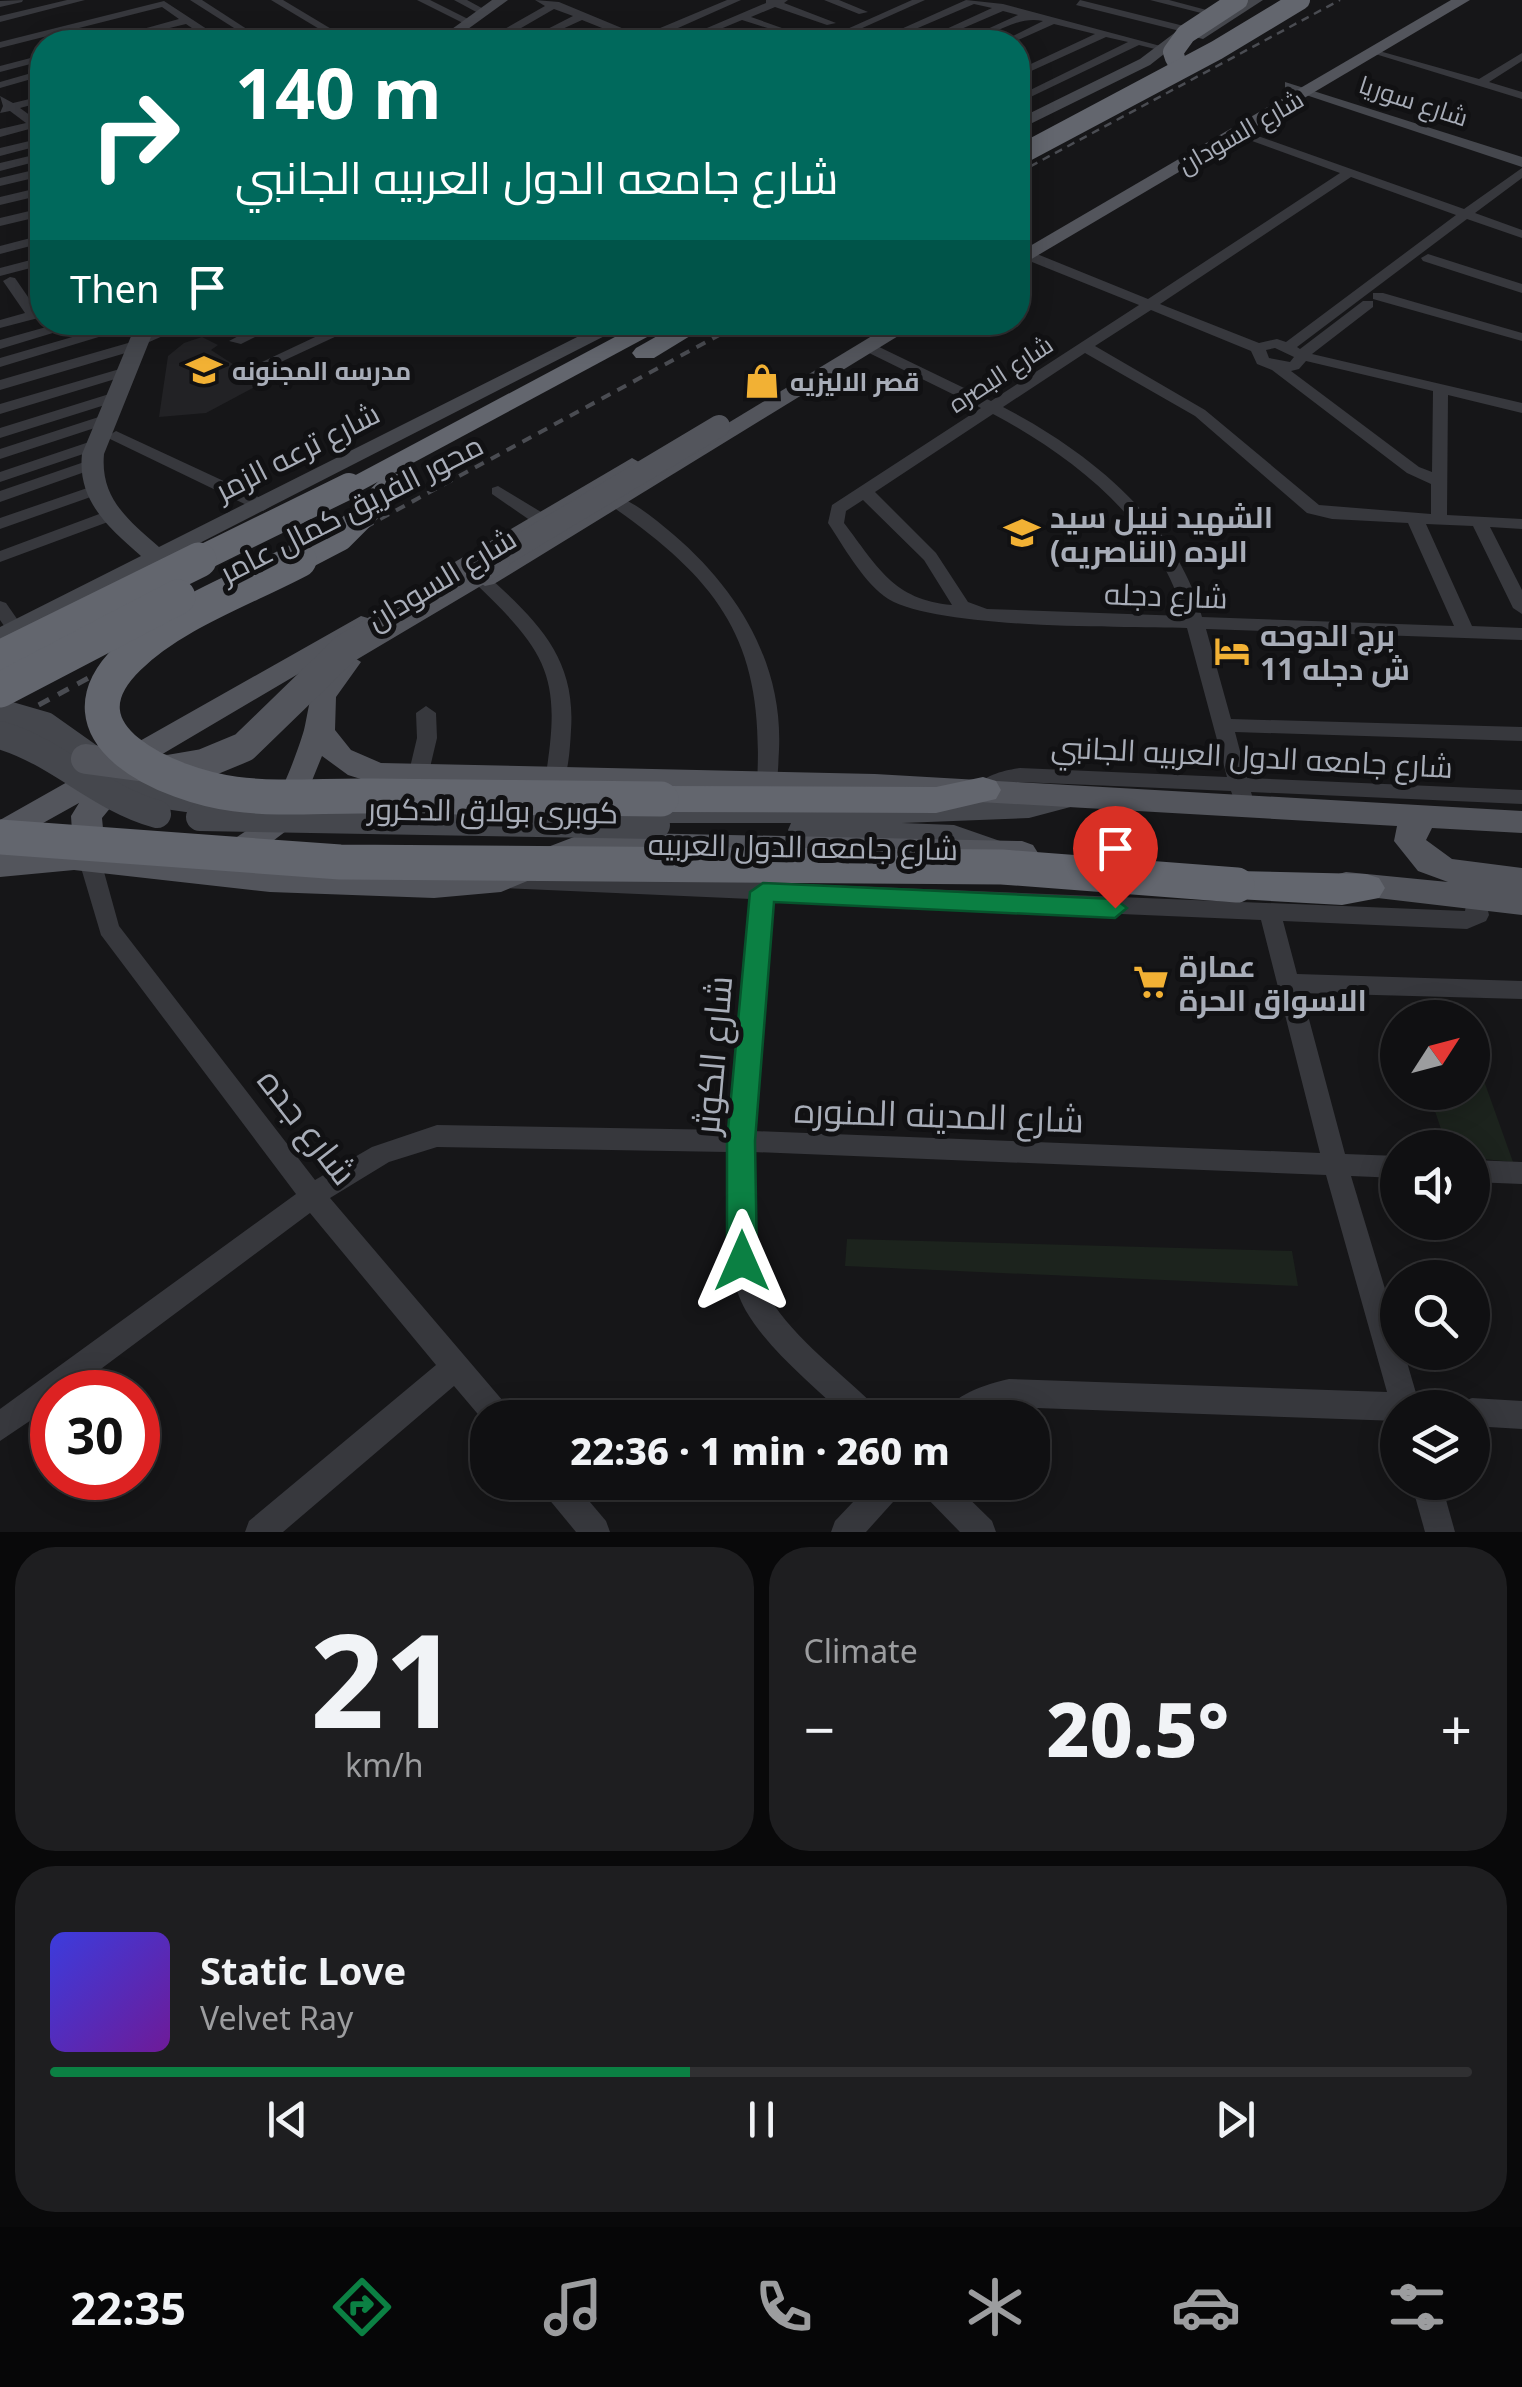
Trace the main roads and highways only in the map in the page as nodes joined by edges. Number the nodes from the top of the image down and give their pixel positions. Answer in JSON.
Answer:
{"nodes":[{"id":1,"x":1276,"y":0,"type":"edge"},
{"id":2,"x":1300,"y":0,"type":"edge"},
{"id":3,"x":1440,"y":0,"type":"edge"},
{"id":4,"x":1454,"y":0,"type":"edge"},
{"id":5,"x":1462,"y":0,"type":"edge"},
{"id":6,"x":1223,"y":3,"type":"edge"},
{"id":7,"x":1169,"y":53,"type":"junction"},
{"id":8,"x":1321,"y":67,"type":"junction"},
{"id":9,"x":1302,"y":86,"type":"junction"},
{"id":10,"x":1030,"y":133,"type":"edge"},
{"id":11,"x":1030,"y":150,"type":"edge"},
{"id":12,"x":1030,"y":247,"type":"edge"},
{"id":13,"x":1030,"y":247,"type":"edge"},
{"id":14,"x":638,"y":335,"type":"edge"},
{"id":15,"x":677,"y":335,"type":"edge"},
{"id":16,"x":859,"y":335,"type":"edge"},
{"id":17,"x":889,"y":335,"type":"edge"},
{"id":18,"x":749,"y":398,"type":"junction"},
{"id":19,"x":392,"y":486,"type":"junction"},
{"id":20,"x":0,"y":658,"type":"edge"},
{"id":21,"x":278,"y":674,"type":"junction"},
{"id":22,"x":1,"y":702,"type":"edge"},
{"id":23,"x":320,"y":708,"type":"junction"},
{"id":24,"x":191,"y":726,"type":"junction"},
{"id":25,"x":148,"y":751,"type":"junction"},
{"id":26,"x":86,"y":760,"type":"road end"},
{"id":27,"x":983,"y":790,"type":"junction"},
{"id":28,"x":1424,"y":818,"type":"junction"},
{"id":29,"x":1522,"y":822,"type":"edge"},
{"id":30,"x":0,"y":836,"type":"edge"},
{"id":31,"x":90,"y":861,"type":"junction"},
{"id":32,"x":0,"y":866,"type":"edge"},
{"id":33,"x":205,"y":874,"type":"junction"},
{"id":34,"x":1522,"y":880,"type":"edge"},
{"id":35,"x":1366,"y":888,"type":"junction"},
{"id":36,"x":1522,"y":902,"type":"edge"}],
"edges":[{"from":1,"to":7,"type":"highway"},
{"from":2,"to":11,"type":"highway","bridge":true},
{"from":3,"to":8,"type":"main road","name":"شارع السودان"},
{"from":4,"to":8,"type":"main road"},
{"from":5,"to":9,"type":"main road","name":"شارع السودان"},
{"from":6,"to":7,"type":"highway","bridge":true},
{"from":7,"to":10,"type":"highway"},
{"from":8,"to":9,"type":"main road","name":"شارع السودان"},
{"from":9,"to":12,"type":"main road","name":"شارع السودان"},
{"from":9,"to":13,"type":"main road","name":"شارع السودان"},
{"from":14,"to":20,"type":"highway","name":"محور الفريق كمال عامر","bridge":true},
{"from":15,"to":19,"type":"highway","name":"محور الفريق كمال عامر"},
{"from":16,"to":18,"type":"main road","name":"شارع السودان"},
{"from":17,"to":23,"type":"main road","name":"شارع السودان"},
{"from":18,"to":21,"type":"main road","name":"شارع السودان"},
{"from":18,"to":26,"type":"main road","bridge":true},
{"from":19,"to":22,"type":"highway","name":"محور الفريق كمال عامر","bridge":true},
{"from":19,"to":27,"type":"highway","bridge":true},
{"from":21,"to":23,"type":"main road"},
{"from":21,"to":24,"type":"main road","name":"شارع السودان"},
{"from":23,"to":24,"type":"main road"},
{"from":23,"to":27,"type":"main road","name":"شارع جامعه الدول العربيه"},
{"from":23,"to":33,"type":"main road"},
{"from":24,"to":25,"type":"main road","name":"شارع السودان"},
{"from":25,"to":30,"type":"main road","name":"شارع السودان"},
{"from":25,"to":31,"type":"main road"},
{"from":27,"to":28,"type":"main road","name":"شارع جامعه الدول العربيه"},
{"from":28,"to":29,"type":"main road","name":"شارع جامعه الدول العربيه"},
{"from":28,"to":34,"type":"main road"},
{"from":30,"to":35,"type":"highway","bridge":true},
{"from":31,"to":32,"type":"main road"},
{"from":31,"to":33,"type":"main road","name":"شارع جامعه الدول العربيه"},
{"from":33,"to":35,"type":"main road","name":"شارع جامعه الدول العربيه"},
{"from":35,"to":36,"type":"main road","name":"شارع جامعه الدول العربيه"}]}
